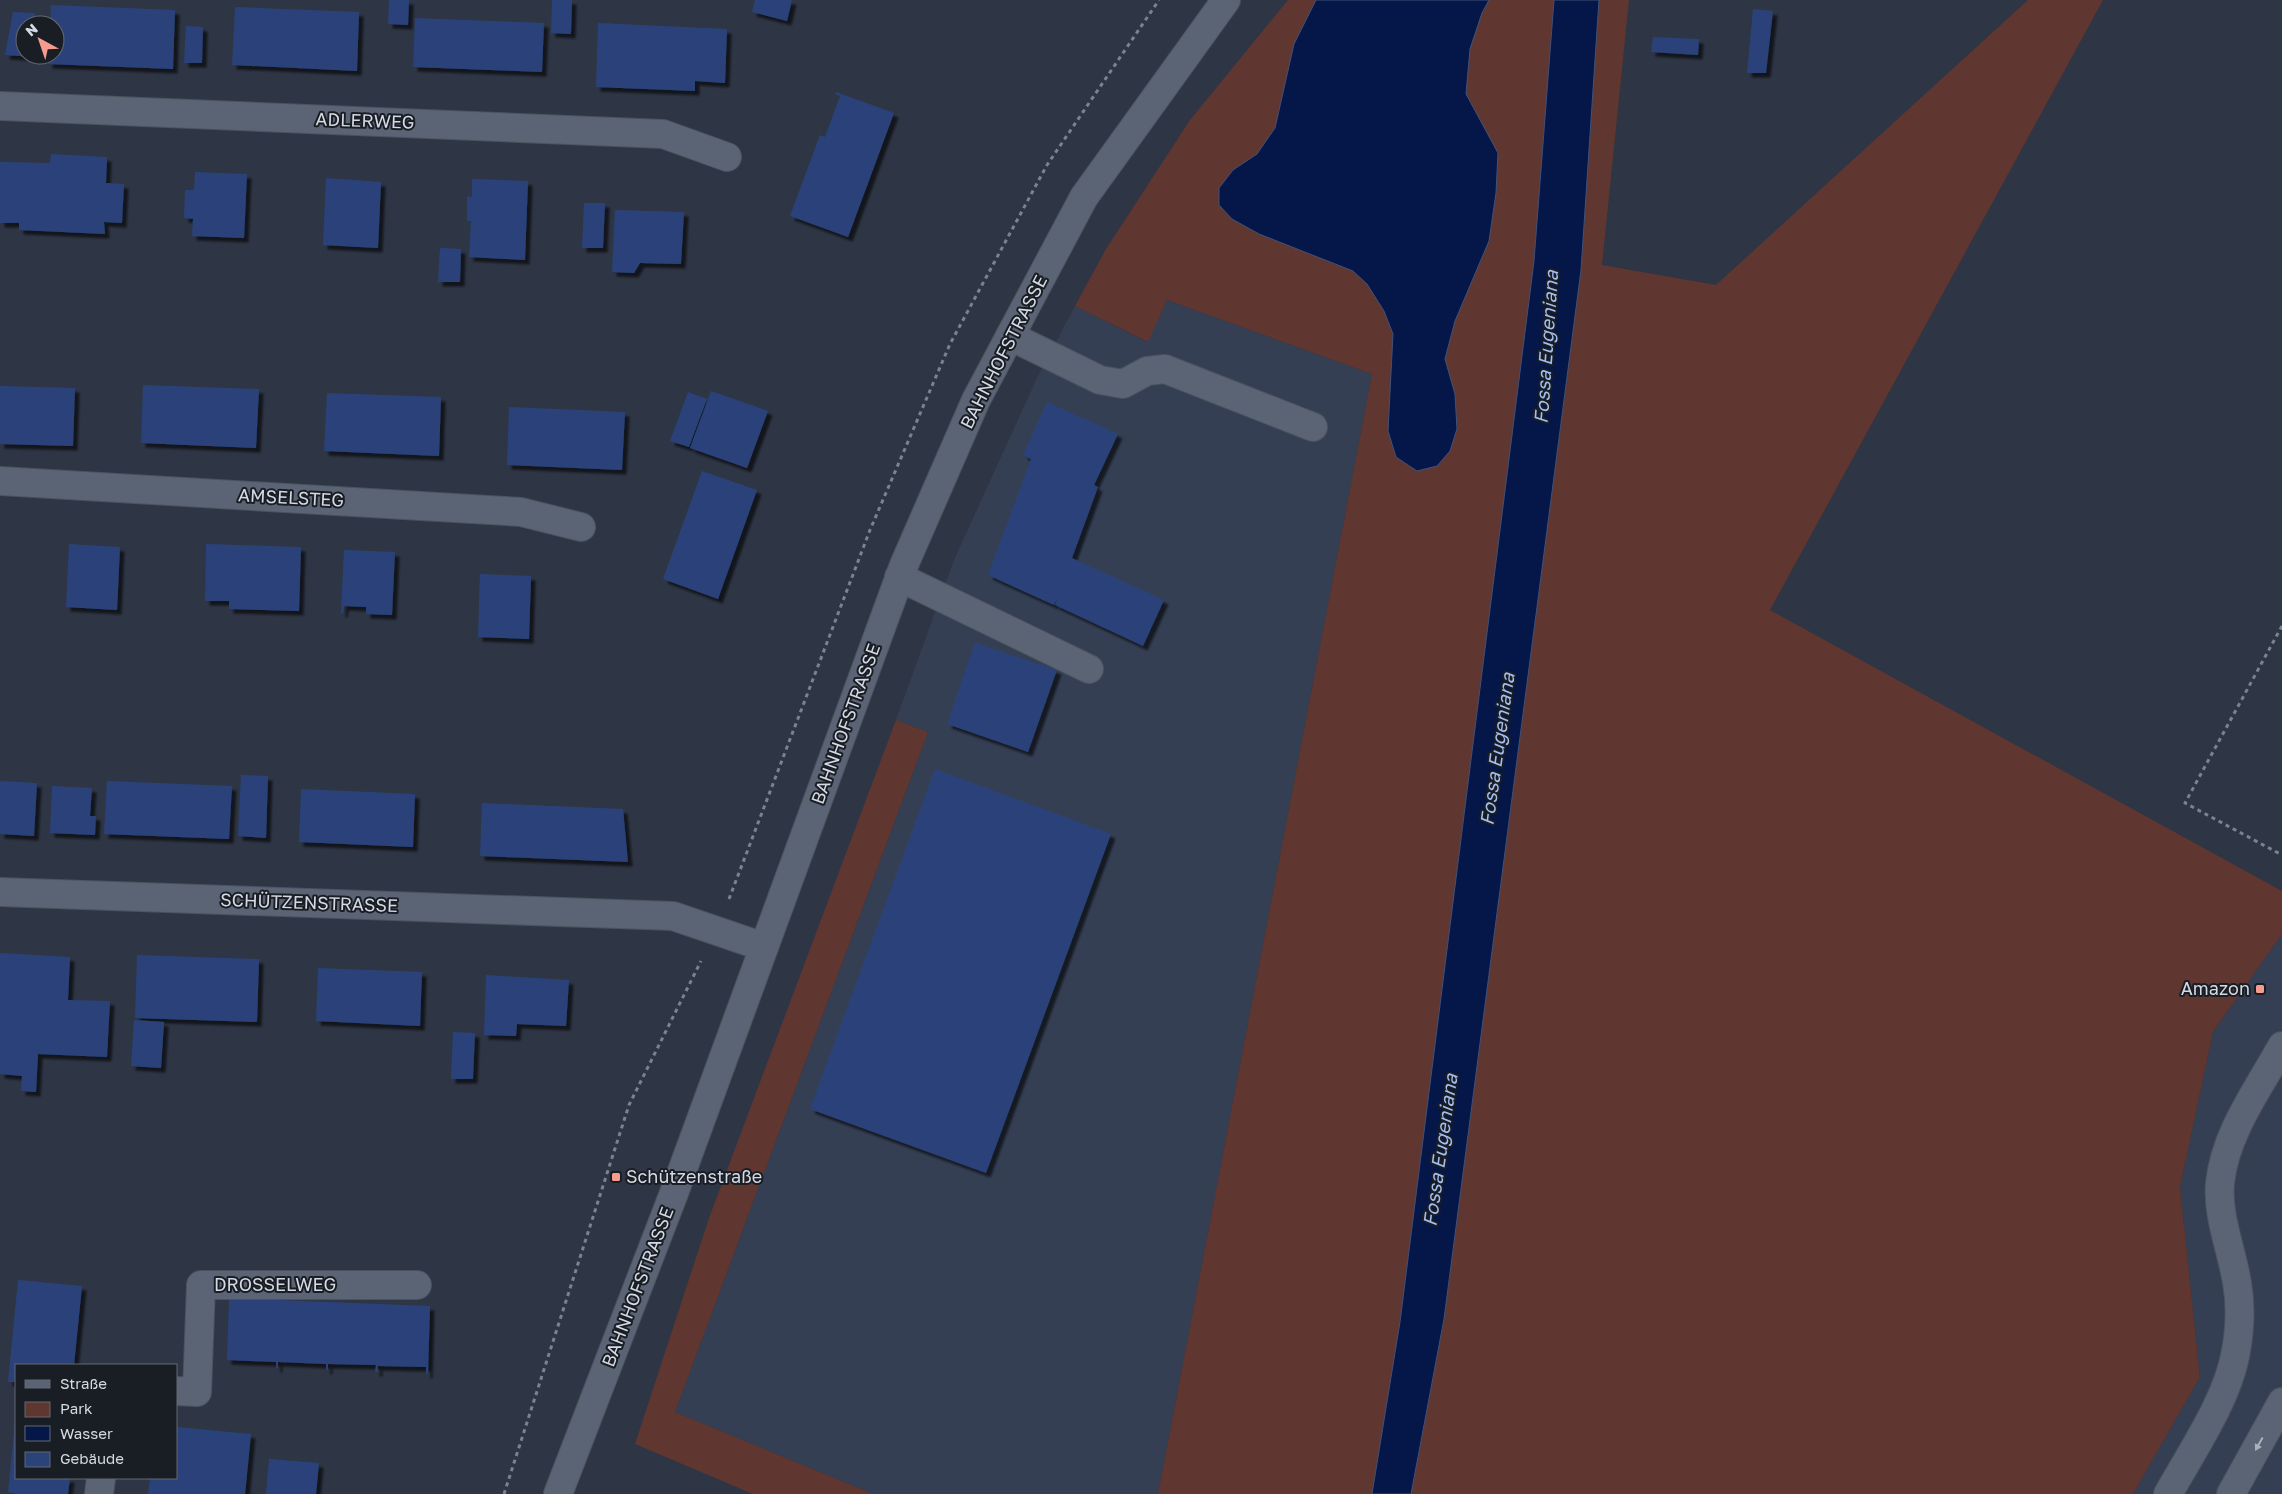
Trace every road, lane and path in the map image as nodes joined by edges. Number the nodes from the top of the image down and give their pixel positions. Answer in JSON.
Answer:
{"nodes":[{"id":1,"x":1226,"y":0,"type":"edge"},
{"id":2,"x":0,"y":106,"type":"edge"},
{"id":3,"x":727,"y":157,"type":"dead end"},
{"id":4,"x":1010,"y":336,"type":"junction"},
{"id":5,"x":1313,"y":427,"type":"dead end"},
{"id":6,"x":0,"y":481,"type":"edge"},
{"id":7,"x":581,"y":527,"type":"dead end"},
{"id":8,"x":899,"y":577,"type":"junction"},
{"id":9,"x":2282,"y":626,"type":"edge"},
{"id":10,"x":1089,"y":669,"type":"dead end"},
{"id":11,"x":2282,"y":855,"type":"edge"},
{"id":12,"x":0,"y":892,"type":"edge"},
{"id":13,"x":718,"y":930,"type":"junction"},
{"id":14,"x":764,"y":947,"type":"junction"},
{"id":15,"x":2282,"y":1046,"type":"edge"},
{"id":16,"x":416,"y":1285,"type":"dead end"},
{"id":17,"x":178,"y":1391,"type":"edge"},
{"id":18,"x":2282,"y":1402,"type":"edge"},
{"id":19,"x":101,"y":1479,"type":"edge"},
{"id":20,"x":99,"y":1494,"type":"edge"},
{"id":21,"x":504,"y":1494,"type":"edge"},
{"id":22,"x":558,"y":1494,"type":"edge"},
{"id":23,"x":2168,"y":1494,"type":"edge"},
{"id":24,"x":2232,"y":1494,"type":"edge"}],
"edges":[{"from":1,"to":4,"type":"street","name":"BAHNHOFSTRASSE"},
{"from":2,"to":3,"type":"street","name":"ADLERWEG"},
{"from":4,"to":5,"type":"street"},
{"from":4,"to":8,"type":"street","name":"BAHNHOFSTRASSE"},
{"from":6,"to":7,"type":"street","name":"AMSELSTEG"},
{"from":8,"to":10,"type":"street"},
{"from":8,"to":14,"type":"street","name":"BAHNHOFSTRASSE"},
{"from":9,"to":11,"type":"path"},
{"from":12,"to":13,"type":"street","name":"SCHÜTZENSTRASSE"},
{"from":13,"to":14,"type":"street","name":"SCHÜTZENSTRASSE"},
{"from":13,"to":21,"type":"path"},
{"from":14,"to":22,"type":"street","name":"BAHNHOFSTRASSE"},
{"from":15,"to":23,"type":"street"},
{"from":16,"to":17,"type":"street","name":"DROSSELWEG"},
{"from":18,"to":24,"type":"street","one_way":true},
{"from":19,"to":20,"type":"street"}]}
